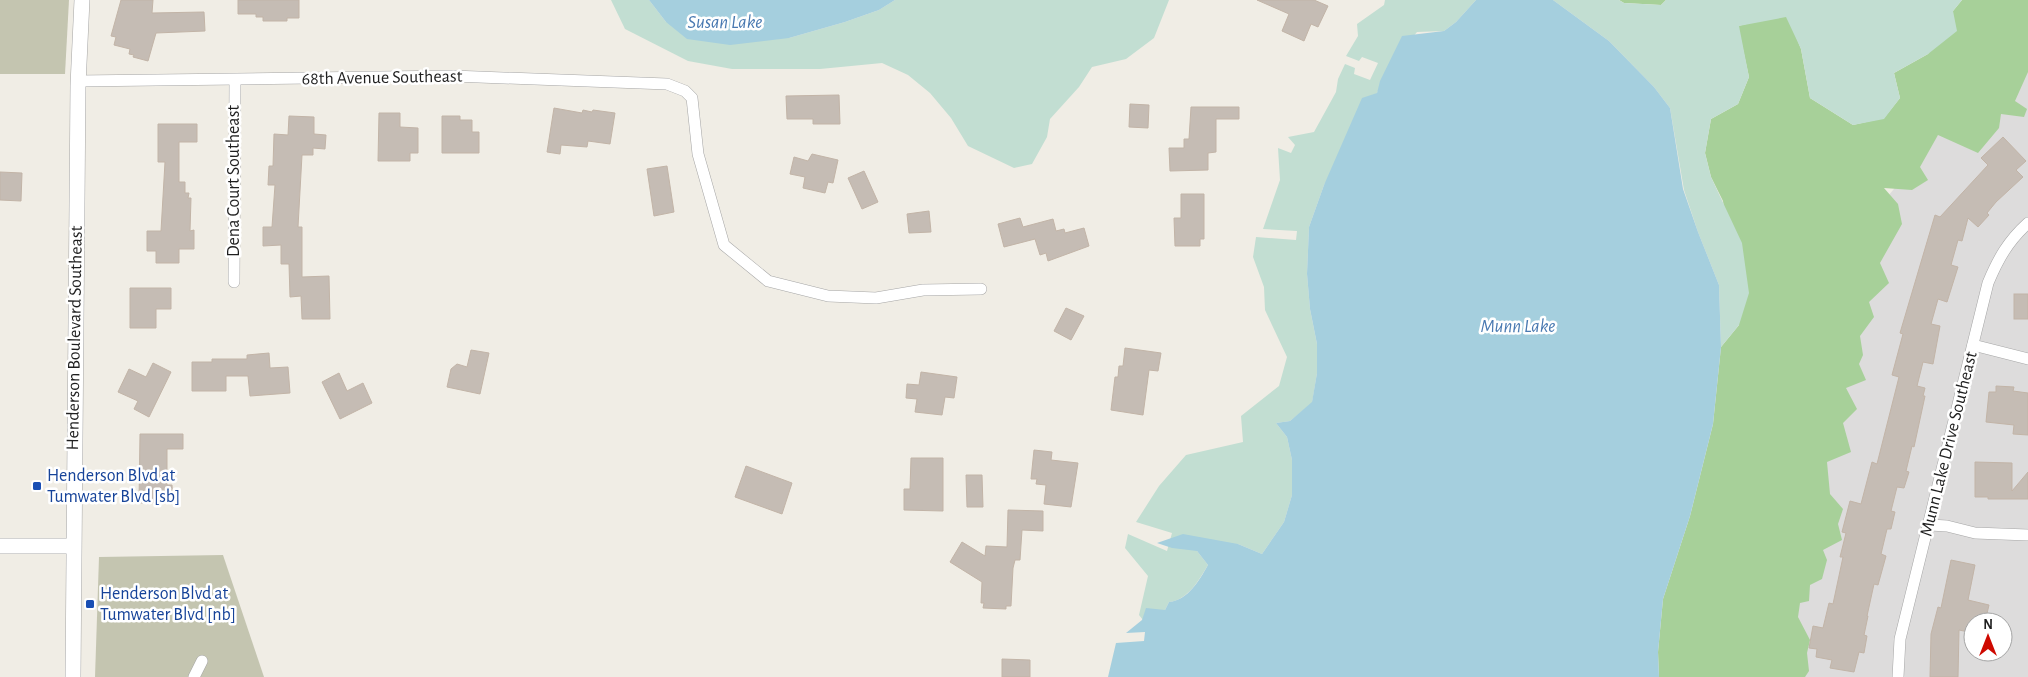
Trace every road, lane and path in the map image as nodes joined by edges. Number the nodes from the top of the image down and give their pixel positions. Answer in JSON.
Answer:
{"nodes":[{"id":1,"x":82,"y":0,"type":"edge"},
{"id":2,"x":78,"y":80,"type":"junction"},
{"id":3,"x":235,"y":80,"type":"junction"},
{"id":4,"x":2028,"y":223,"type":"edge"},
{"id":5,"x":234,"y":282,"type":"dead end"},
{"id":6,"x":981,"y":289,"type":"dead end"},
{"id":7,"x":1973,"y":345,"type":"junction"},
{"id":8,"x":2028,"y":359,"type":"edge"},
{"id":9,"x":1930,"y":525,"type":"junction"},
{"id":10,"x":2028,"y":535,"type":"edge"},
{"id":11,"x":0,"y":546,"type":"edge"},
{"id":12,"x":73,"y":546,"type":"junction"},
{"id":13,"x":202,"y":661,"type":"dead end"},
{"id":14,"x":73,"y":677,"type":"edge"},
{"id":15,"x":194,"y":677,"type":"edge"},
{"id":16,"x":1898,"y":677,"type":"edge"}],
"edges":[{"from":1,"to":2,"type":"street","name":"Henderson Boulevard Southeast"},
{"from":2,"to":3,"type":"street","name":"68th Avenue Southeast"},
{"from":2,"to":12,"type":"street","name":"Henderson Boulevard Southeast"},
{"from":3,"to":5,"type":"street","name":"Dena Court Southeast"},
{"from":3,"to":6,"type":"street","name":"68th Avenue Southeast"},
{"from":4,"to":7,"type":"street","name":"Munn Lake Drive Southeast"},
{"from":7,"to":8,"type":"street"},
{"from":7,"to":9,"type":"street","name":"Munn Lake Drive Southeast"},
{"from":9,"to":10,"type":"street"},
{"from":9,"to":16,"type":"street","name":"Munn Lake Drive Southeast"},
{"from":11,"to":12,"type":"street"},
{"from":12,"to":14,"type":"street","name":"Henderson Boulevard Southeast"},
{"from":13,"to":15,"type":"street"}]}
